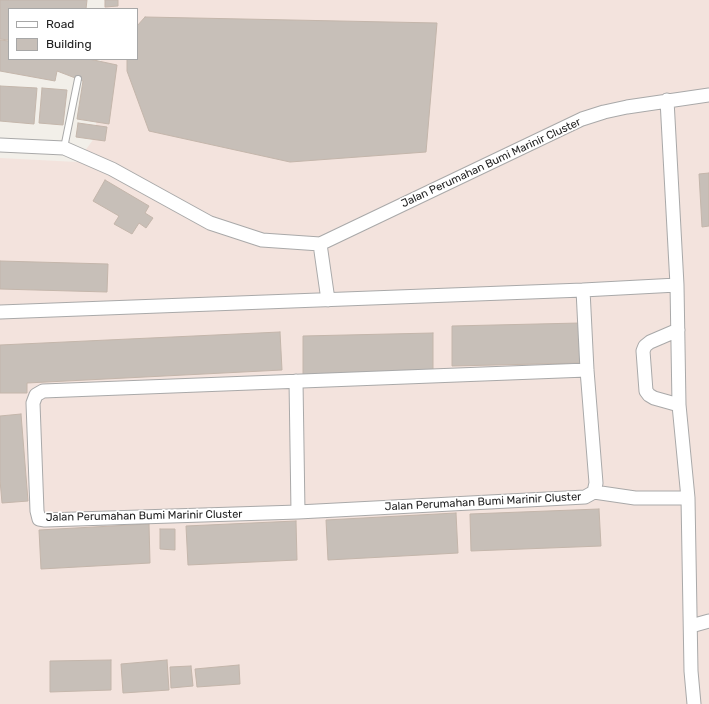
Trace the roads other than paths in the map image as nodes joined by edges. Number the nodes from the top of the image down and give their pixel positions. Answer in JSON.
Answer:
{"nodes":[{"id":1,"x":78,"y":79,"type":"dead end"},
{"id":2,"x":709,"y":95,"type":"edge"},
{"id":3,"x":667,"y":100,"type":"junction"},
{"id":4,"x":0,"y":145,"type":"edge"},
{"id":5,"x":64,"y":148,"type":"junction"},
{"id":6,"x":320,"y":244,"type":"junction"},
{"id":7,"x":677,"y":285,"type":"junction"},
{"id":8,"x":583,"y":290,"type":"junction"},
{"id":9,"x":328,"y":300,"type":"junction"},
{"id":10,"x":0,"y":312,"type":"edge"},
{"id":11,"x":678,"y":330,"type":"junction"},
{"id":12,"x":587,"y":370,"type":"junction"},
{"id":13,"x":296,"y":380,"type":"junction"},
{"id":14,"x":679,"y":405,"type":"junction"},
{"id":15,"x":594,"y":492,"type":"junction"},
{"id":16,"x":688,"y":498,"type":"junction"},
{"id":17,"x":298,"y":512,"type":"junction"},
{"id":18,"x":709,"y":621,"type":"edge"},
{"id":19,"x":691,"y":626,"type":"junction"},
{"id":20,"x":694,"y":704,"type":"edge"}],
"edges":[{"from":1,"to":5,"type":"lane"},
{"from":2,"to":3,"type":"street","name":"Jalan Perumahan Bumi Marinir Cluster"},
{"from":3,"to":6,"type":"street","name":"Jalan Perumahan Bumi Marinir Cluster"},
{"from":3,"to":7,"type":"street"},
{"from":4,"to":5,"type":"street"},
{"from":5,"to":6,"type":"street","name":"Jalan Perumahan Bumi Marinir Cluster"},
{"from":6,"to":9,"type":"street"},
{"from":7,"to":8,"type":"street"},
{"from":7,"to":11,"type":"street"},
{"from":8,"to":9,"type":"street"},
{"from":8,"to":12,"type":"street","name":"Jalan Perumahan Bumi Marinir Cluster"},
{"from":9,"to":10,"type":"street"},
{"from":11,"to":14,"type":"street"},
{"from":11,"to":14,"type":"street"},
{"from":12,"to":13,"type":"street","name":"Jalan Perumahan Bumi Marinir Cluster"},
{"from":12,"to":15,"type":"street","name":"Jalan Perumahan Bumi Marinir Cluster"},
{"from":13,"to":17,"type":"street"},
{"from":13,"to":17,"type":"street","name":"Jalan Perumahan Bumi Marinir Cluster"},
{"from":14,"to":16,"type":"street"},
{"from":15,"to":16,"type":"street"},
{"from":15,"to":17,"type":"street","name":"Jalan Perumahan Bumi Marinir Cluster"},
{"from":16,"to":19,"type":"street"},
{"from":18,"to":19,"type":"street"},
{"from":19,"to":20,"type":"street"}]}
